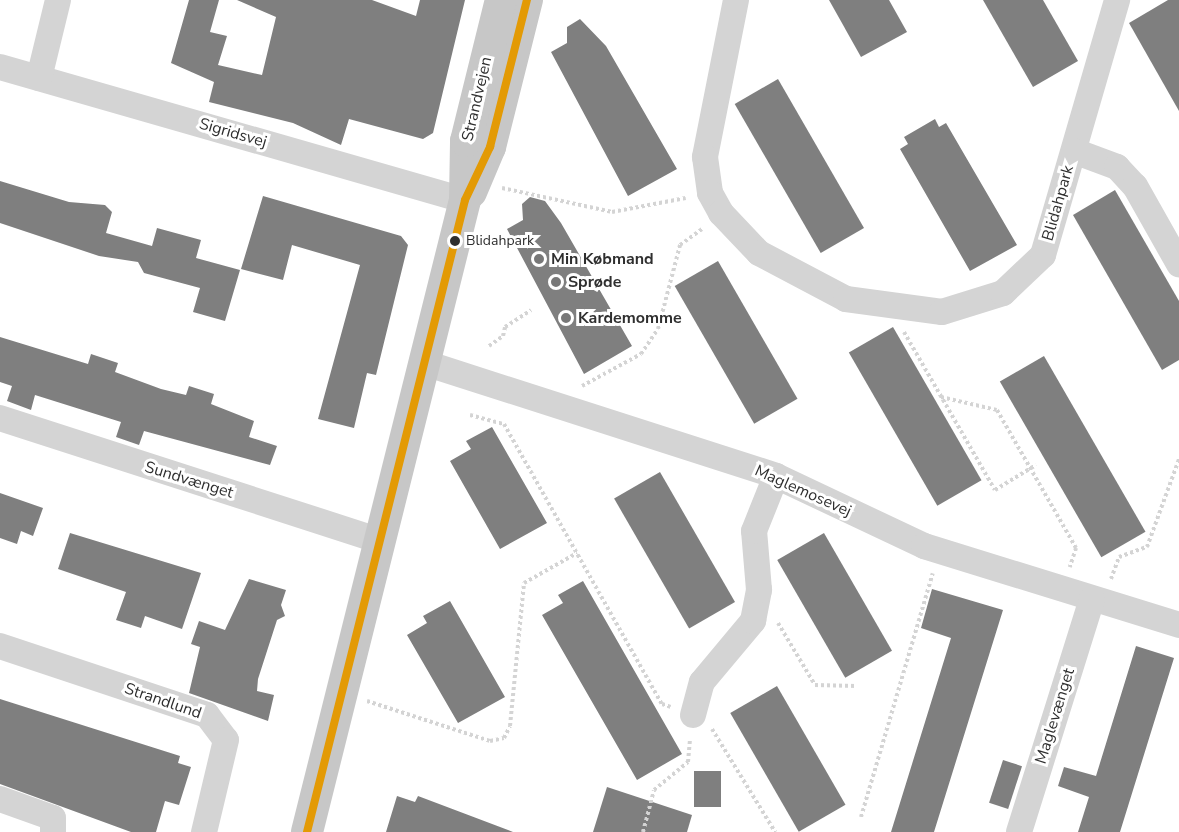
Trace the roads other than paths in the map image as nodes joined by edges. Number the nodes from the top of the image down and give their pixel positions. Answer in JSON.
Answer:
{"nodes":[{"id":1,"x":58,"y":0,"type":"edge"},
{"id":2,"x":501,"y":0,"type":"edge"},
{"id":3,"x":527,"y":0,"type":"edge"},
{"id":4,"x":736,"y":0,"type":"edge"},
{"id":5,"x":1117,"y":0,"type":"edge"},
{"id":6,"x":0,"y":67,"type":"edge"},
{"id":7,"x":39,"y":78,"type":"junction"},
{"id":8,"x":1074,"y":151,"type":"junction"},
{"id":9,"x":471,"y":191,"type":"junction"},
{"id":10,"x":1179,"y":264,"type":"edge"},
{"id":11,"x":425,"y":363,"type":"junction"},
{"id":12,"x":0,"y":418,"type":"edge"},
{"id":13,"x":776,"y":476,"type":"junction"},
{"id":14,"x":378,"y":540,"type":"junction"},
{"id":15,"x":1097,"y":601,"type":"junction"},
{"id":16,"x":1179,"y":625,"type":"edge"},
{"id":17,"x":0,"y":646,"type":"edge"},
{"id":18,"x":693,"y":715,"type":"road end"},
{"id":19,"x":0,"y":799,"type":"edge"},
{"id":20,"x":53,"y":832,"type":"edge"},
{"id":21,"x":204,"y":832,"type":"edge"},
{"id":22,"x":308,"y":832,"type":"edge"},
{"id":23,"x":1019,"y":832,"type":"edge"}],
"edges":[{"from":1,"to":7,"type":"street"},
{"from":2,"to":9,"type":"main road","name":"Strandvejen"},
{"from":3,"to":9,"type":"main road","name":"Strandvejen"},
{"from":4,"to":8,"type":"street","name":"Blidahpark"},
{"from":5,"to":8,"type":"street","name":"Blidahpark"},
{"from":6,"to":7,"type":"street","name":"Sigridsvej"},
{"from":7,"to":9,"type":"street","name":"Sigridsvej"},
{"from":8,"to":10,"type":"street"},
{"from":9,"to":11,"type":"main road","name":"Strandvejen"},
{"from":11,"to":13,"type":"street","name":"Maglemosevej"},
{"from":11,"to":14,"type":"main road","name":"Strandvejen"},
{"from":12,"to":14,"type":"street","name":"Sundvænget"},
{"from":13,"to":15,"type":"street","name":"Maglemosevej"},
{"from":13,"to":18,"type":"street"},
{"from":14,"to":22,"type":"main road","name":"Strandvejen"},
{"from":15,"to":16,"type":"street","name":"Maglemosevej"},
{"from":15,"to":23,"type":"street","name":"Maglevænget"},
{"from":17,"to":21,"type":"street","name":"Strandlund"},
{"from":19,"to":20,"type":"street"}]}
